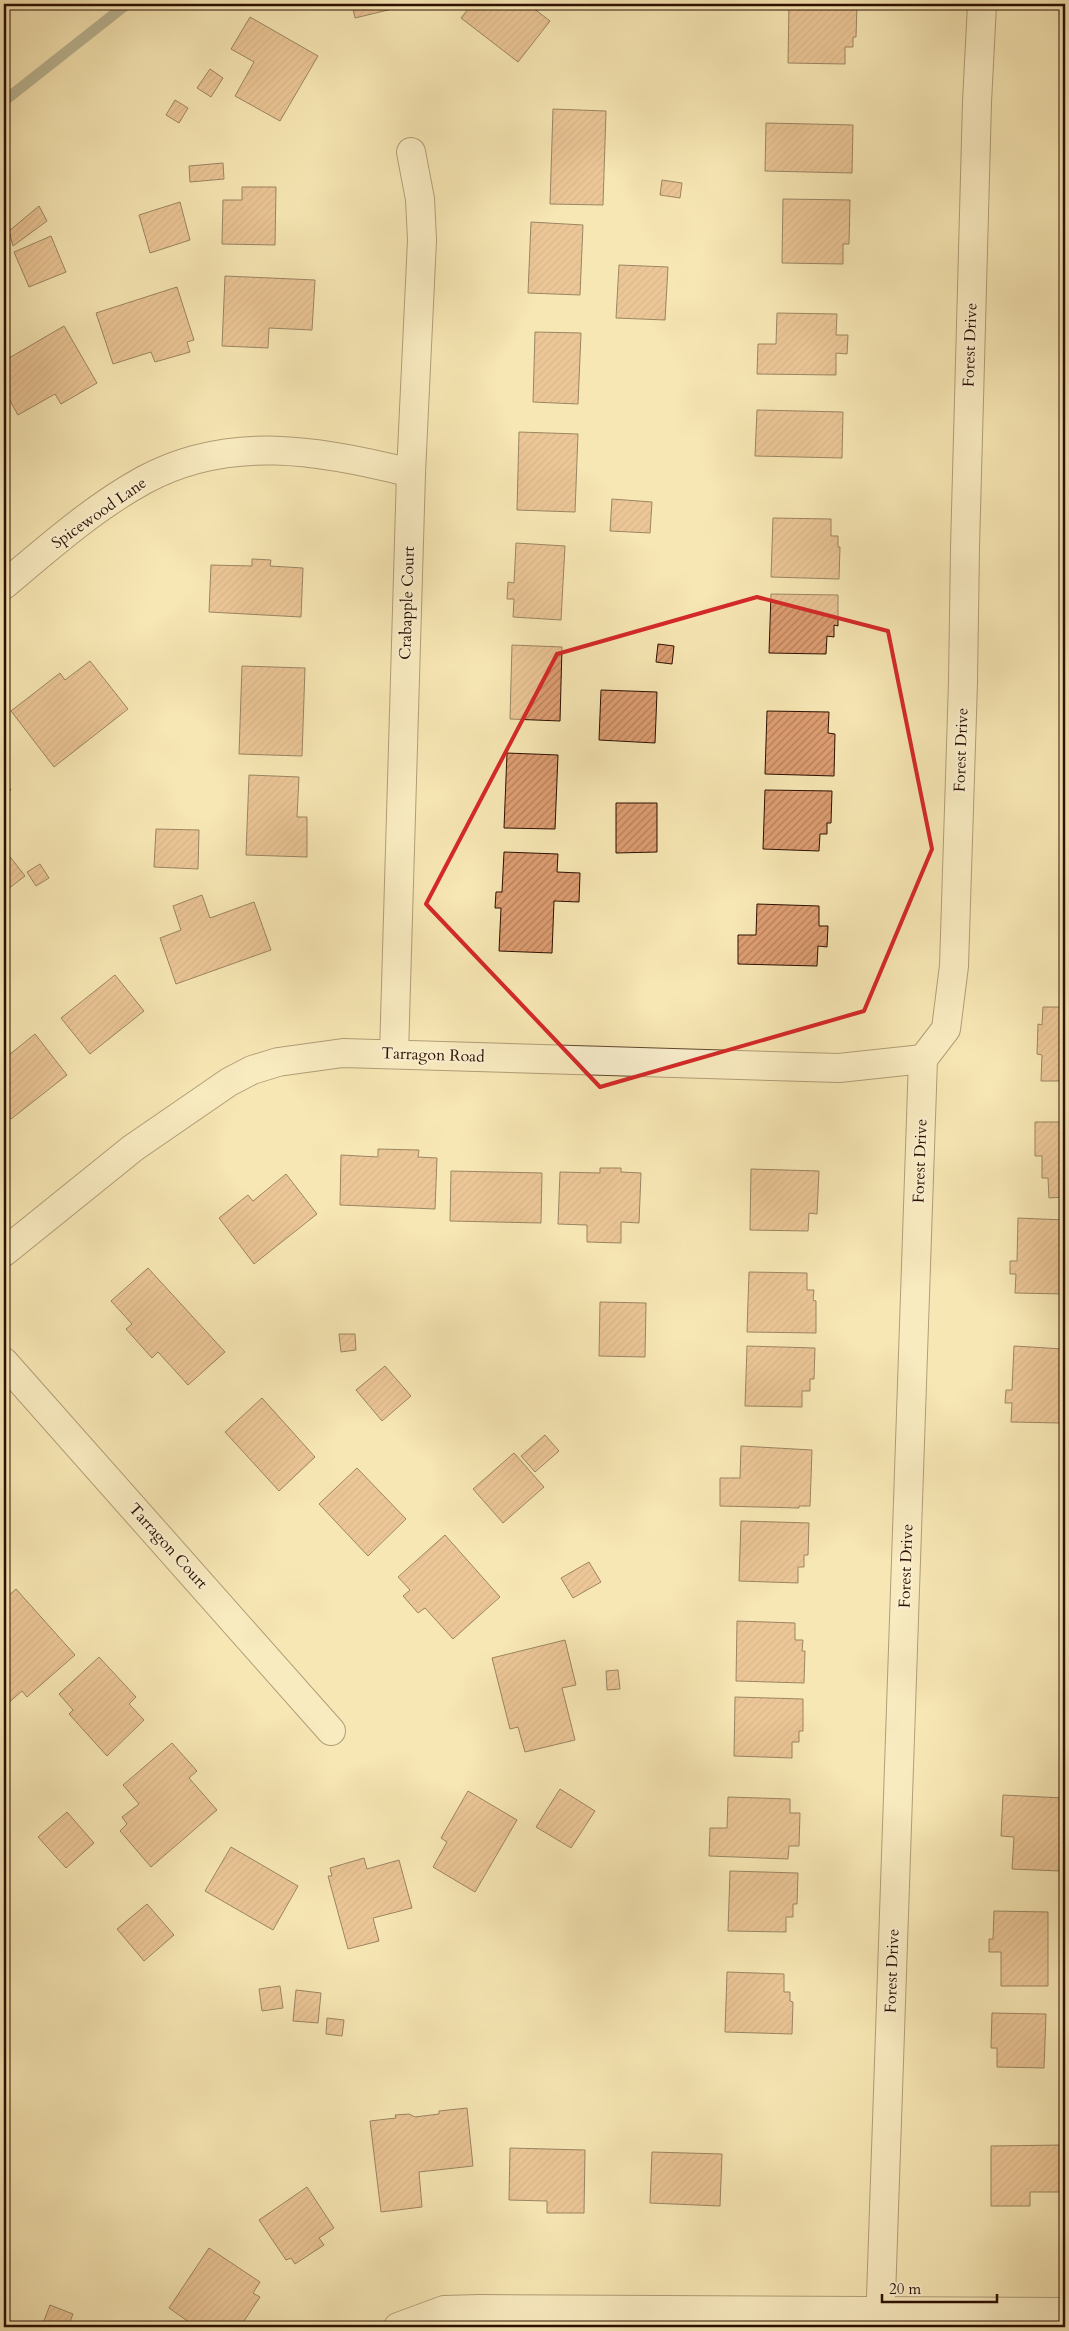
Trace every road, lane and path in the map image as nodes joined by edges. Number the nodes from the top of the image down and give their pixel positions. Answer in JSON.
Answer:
{"nodes":[{"id":1,"x":982,"y":4,"type":"edge"},
{"id":2,"x":411,"y":152,"type":"dead end"},
{"id":3,"x":411,"y":473,"type":"junction"},
{"id":4,"x":4,"y":585,"type":"edge"},
{"id":5,"x":394,"y":1054,"type":"junction"},
{"id":6,"x":923,"y":1059,"type":"junction"},
{"id":7,"x":4,"y":1252,"type":"edge"},
{"id":8,"x":4,"y":1362,"type":"edge"},
{"id":9,"x":331,"y":1730,"type":"dead end"},
{"id":10,"x":1065,"y":2312,"type":"edge"},
{"id":11,"x":881,"y":2319,"type":"edge"},
{"id":12,"x":398,"y":2327,"type":"edge"}],
"edges":[{"from":1,"to":6,"type":"street","name":"Forest Drive"},
{"from":2,"to":3,"type":"street","name":"Crabapple Court"},
{"from":3,"to":4,"type":"street","name":"Spicewood Lane"},
{"from":3,"to":5,"type":"street","name":"Crabapple Court"},
{"from":5,"to":6,"type":"street","name":"Tarragon Road"},
{"from":5,"to":7,"type":"street","name":"Tarragon Road"},
{"from":6,"to":11,"type":"street","name":"Forest Drive"},
{"from":8,"to":9,"type":"street","name":"Tarragon Court"},
{"from":10,"to":11,"type":"street"},
{"from":11,"to":12,"type":"street"}]}
